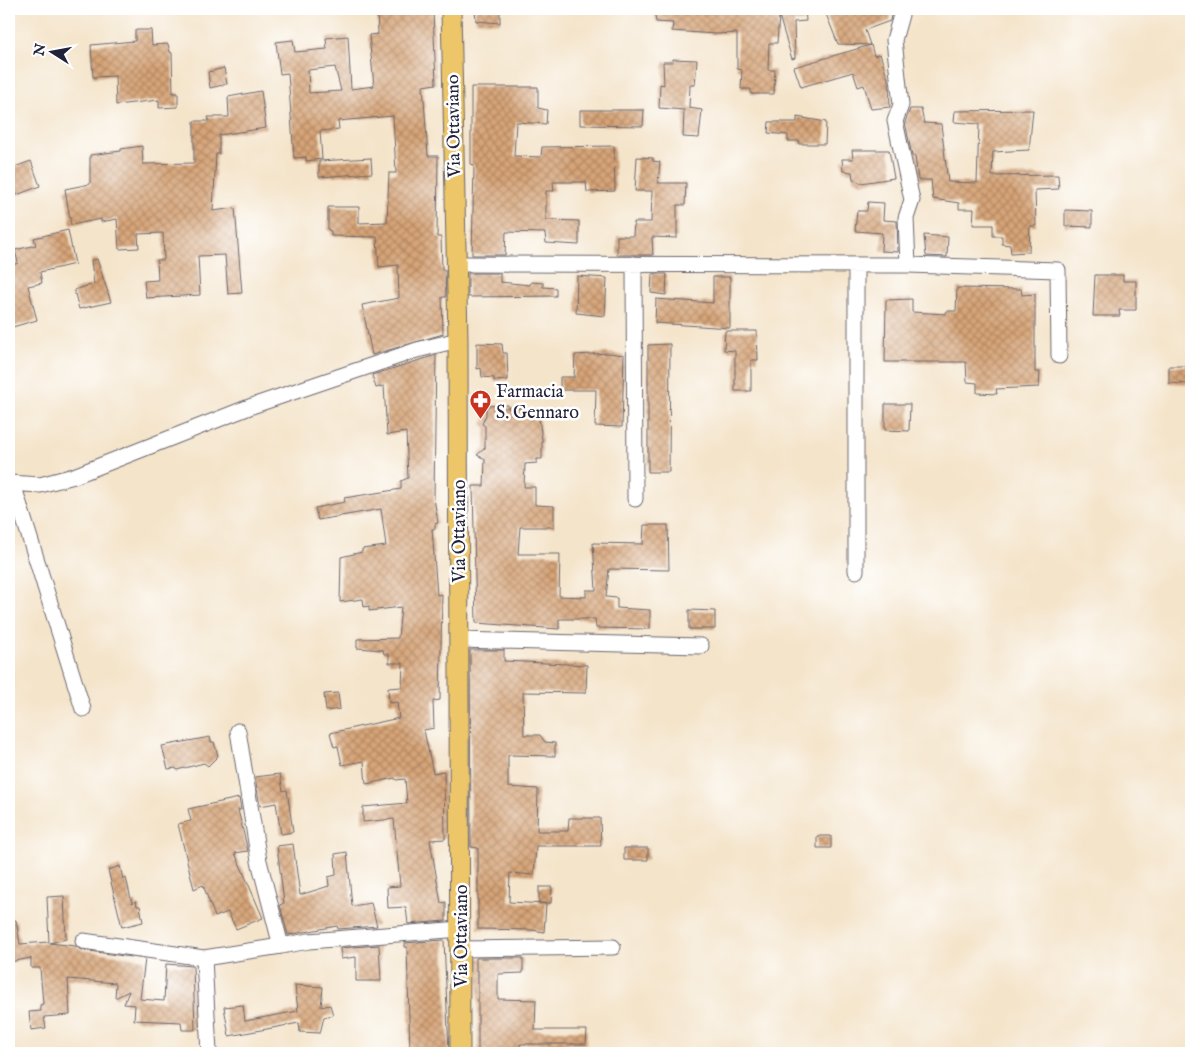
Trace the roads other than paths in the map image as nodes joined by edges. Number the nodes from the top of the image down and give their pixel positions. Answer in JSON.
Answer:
{"nodes":[{"id":1,"x":451,"y":9,"type":"edge"},
{"id":2,"x":899,"y":9,"type":"edge"},
{"id":3,"x":456,"y":264,"type":"junction"},
{"id":4,"x":634,"y":264,"type":"junction"},
{"id":5,"x":856,"y":265,"type":"junction"},
{"id":6,"x":908,"y":265,"type":"junction"},
{"id":7,"x":458,"y":340,"type":"junction"},
{"id":8,"x":1059,"y":356,"type":"dead end"},
{"id":9,"x":11,"y":483,"type":"edge"},
{"id":10,"x":635,"y":499,"type":"dead end"},
{"id":11,"x":856,"y":571,"type":"dead end"},
{"id":12,"x":460,"y":640,"type":"junction"},
{"id":13,"x":701,"y":646,"type":"dead end"},
{"id":14,"x":83,"y":709,"type":"dead end"},
{"id":15,"x":238,"y":732,"type":"dead end"},
{"id":16,"x":461,"y":929,"type":"junction"},
{"id":17,"x":83,"y":941,"type":"dead end"},
{"id":18,"x":281,"y":946,"type":"junction"},
{"id":19,"x":613,"y":946,"type":"dead end"},
{"id":20,"x":462,"y":949,"type":"junction"},
{"id":21,"x":204,"y":958,"type":"junction"},
{"id":22,"x":209,"y":1053,"type":"edge"},
{"id":23,"x":460,"y":1053,"type":"edge"}],
"edges":[{"from":1,"to":3,"type":"main road","name":"Via Ottaviano"},
{"from":2,"to":6,"type":"street"},
{"from":3,"to":4,"type":"street"},
{"from":3,"to":7,"type":"main road","name":"Via Ottaviano"},
{"from":4,"to":5,"type":"street"},
{"from":4,"to":10,"type":"street"},
{"from":5,"to":6,"type":"street"},
{"from":5,"to":11,"type":"street"},
{"from":6,"to":8,"type":"street"},
{"from":7,"to":9,"type":"street"},
{"from":7,"to":12,"type":"main road","name":"Via Ottaviano"},
{"from":9,"to":14,"type":"street"},
{"from":12,"to":13,"type":"street"},
{"from":12,"to":16,"type":"main road","name":"Via Ottaviano"},
{"from":15,"to":18,"type":"street"},
{"from":16,"to":18,"type":"street"},
{"from":16,"to":20,"type":"main road","name":"Via Ottaviano"},
{"from":17,"to":21,"type":"street"},
{"from":18,"to":21,"type":"street"},
{"from":19,"to":20,"type":"street"},
{"from":20,"to":23,"type":"main road","name":"Via Ottaviano"},
{"from":21,"to":22,"type":"street"}]}
